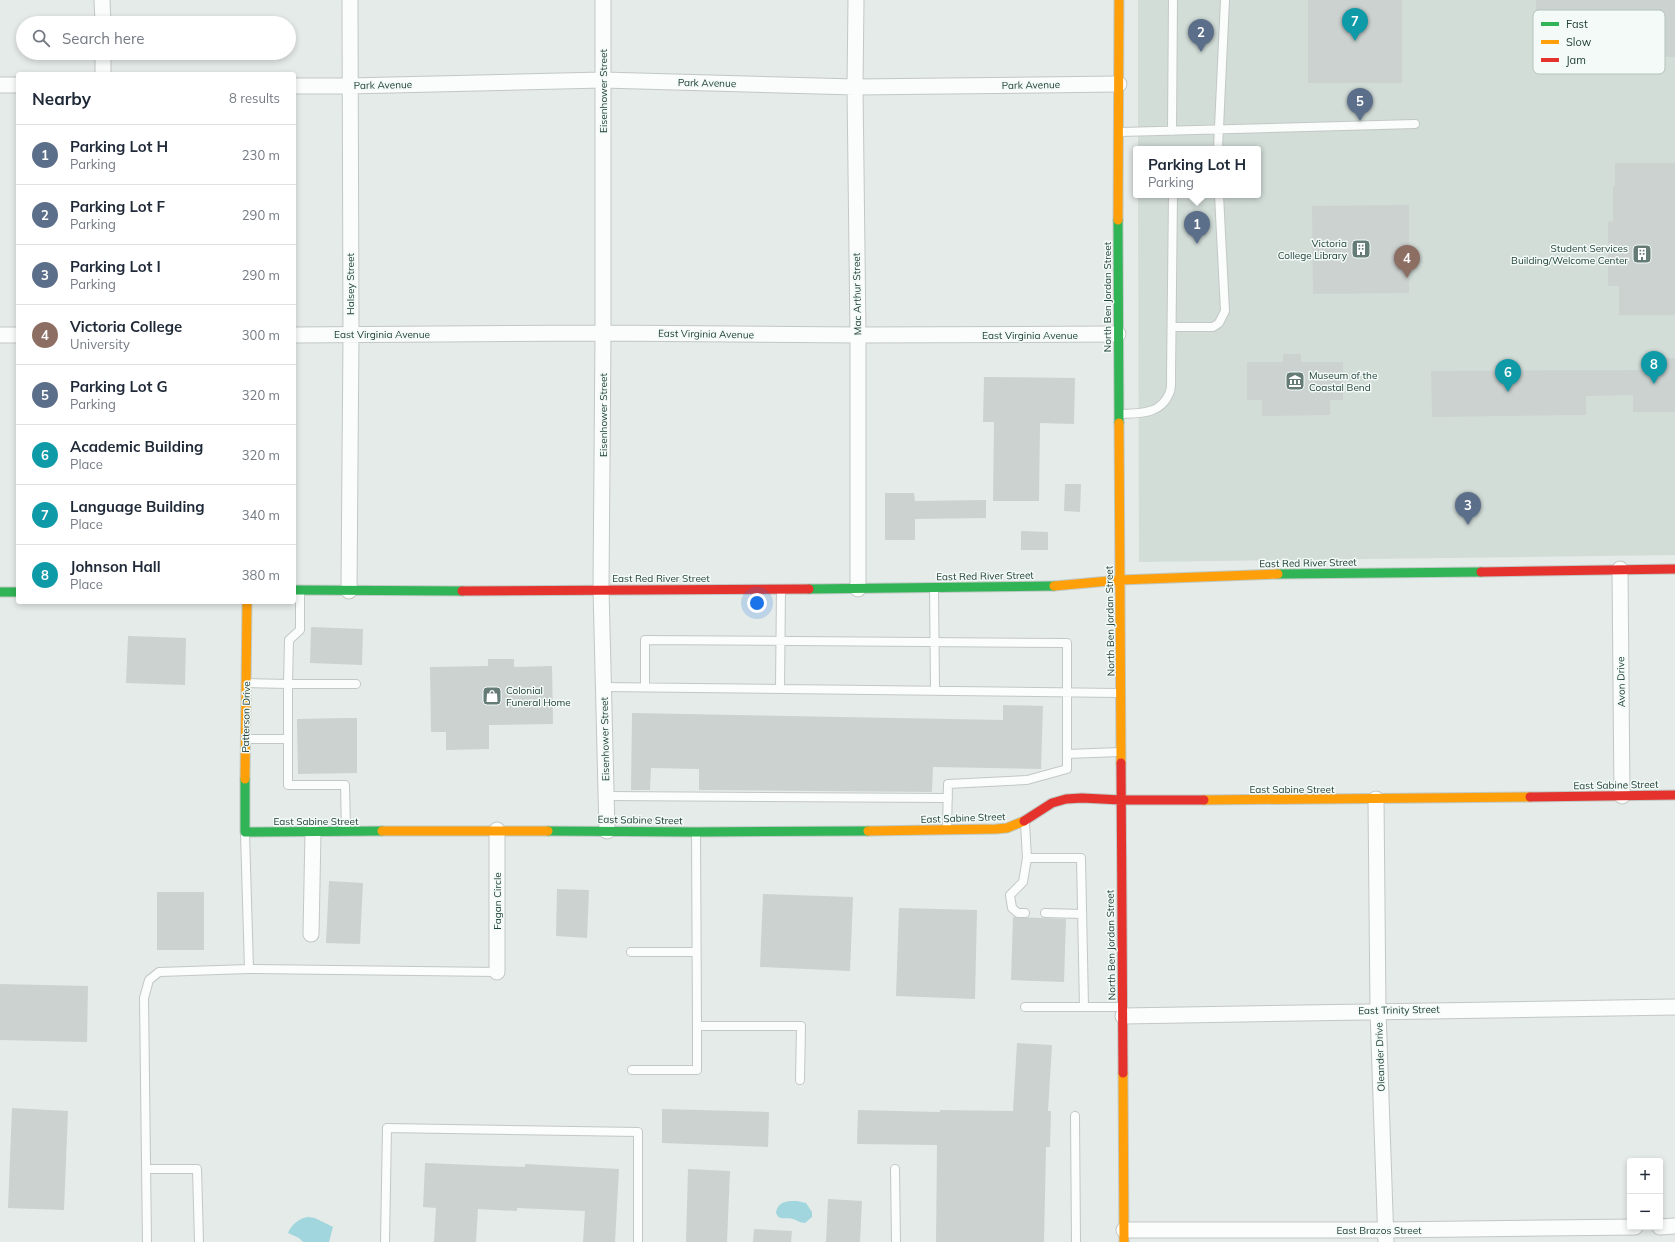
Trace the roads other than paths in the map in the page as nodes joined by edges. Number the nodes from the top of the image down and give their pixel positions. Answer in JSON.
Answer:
{"nodes":[{"id":1,"x":102,"y":0,"type":"edge"},
{"id":2,"x":350,"y":0,"type":"edge"},
{"id":3,"x":603,"y":0,"type":"edge"},
{"id":4,"x":856,"y":0,"type":"edge"},
{"id":5,"x":1119,"y":0,"type":"edge"},
{"id":6,"x":1173,"y":0,"type":"edge"},
{"id":7,"x":1225,"y":0,"type":"edge"},
{"id":8,"x":102,"y":16,"type":"edge"},
{"id":9,"x":103,"y":60,"type":"edge"},
{"id":10,"x":103,"y":72,"type":"edge"},
{"id":11,"x":603,"y":80,"type":"junction"},
{"id":12,"x":1119,"y":84,"type":"junction"},
{"id":13,"x":16,"y":85,"type":"edge"},
{"id":14,"x":0,"y":86,"type":"edge"},
{"id":15,"x":296,"y":86,"type":"edge"},
{"id":16,"x":350,"y":86,"type":"junction"},
{"id":17,"x":855,"y":87,"type":"junction"},
{"id":18,"x":1415,"y":124,"type":"dead end"},
{"id":19,"x":1220,"y":130,"type":"junction"},
{"id":20,"x":1172,"y":131,"type":"junction"},
{"id":21,"x":1119,"y":132,"type":"junction"},
{"id":22,"x":1218,"y":146,"type":"edge"},
{"id":23,"x":1173,"y":198,"type":"edge"},
{"id":24,"x":1219,"y":198,"type":"edge"},
{"id":25,"x":1172,"y":327,"type":"junction"},
{"id":26,"x":603,"y":333,"type":"junction"},
{"id":27,"x":1118,"y":334,"type":"junction"},
{"id":28,"x":0,"y":335,"type":"edge"},
{"id":29,"x":16,"y":335,"type":"edge"},
{"id":30,"x":296,"y":335,"type":"edge"},
{"id":31,"x":351,"y":335,"type":"junction"},
{"id":32,"x":858,"y":336,"type":"junction"},
{"id":33,"x":1119,"y":414,"type":"junction"},
{"id":34,"x":1620,"y":569,"type":"junction"},
{"id":35,"x":1675,"y":569,"type":"edge"},
{"id":36,"x":1120,"y":580,"type":"junction"},
{"id":37,"x":934,"y":588,"type":"junction"},
{"id":38,"x":781,"y":589,"type":"junction"},
{"id":39,"x":858,"y":589,"type":"junction"},
{"id":40,"x":297,"y":590,"type":"edge"},
{"id":41,"x":601,"y":590,"type":"junction"},
{"id":42,"x":349,"y":591,"type":"junction"},
{"id":43,"x":0,"y":592,"type":"edge"},
{"id":44,"x":16,"y":592,"type":"edge"},
{"id":45,"x":247,"y":604,"type":"edge"},
{"id":46,"x":781,"y":640,"type":"junction"},
{"id":47,"x":935,"y":642,"type":"junction"},
{"id":48,"x":246,"y":683,"type":"junction"},
{"id":49,"x":288,"y":684,"type":"junction"},
{"id":50,"x":356,"y":684,"type":"dead end"},
{"id":51,"x":645,"y":686,"type":"junction"},
{"id":52,"x":604,"y":687,"type":"junction"},
{"id":53,"x":780,"y":688,"type":"junction"},
{"id":54,"x":935,"y":690,"type":"junction"},
{"id":55,"x":1066,"y":692,"type":"junction"},
{"id":56,"x":1121,"y":693,"type":"junction"},
{"id":57,"x":246,"y":739,"type":"junction"},
{"id":58,"x":288,"y":739,"type":"junction"},
{"id":59,"x":1121,"y":752,"type":"junction"},
{"id":60,"x":1067,"y":754,"type":"junction"},
{"id":61,"x":1675,"y":795,"type":"edge"},
{"id":62,"x":606,"y":796,"type":"junction"},
{"id":63,"x":1622,"y":796,"type":"junction"},
{"id":64,"x":948,"y":798,"type":"junction"},
{"id":65,"x":1376,"y":799,"type":"junction"},
{"id":66,"x":1121,"y":800,"type":"junction"},
{"id":67,"x":1025,"y":820,"type":"junction"},
{"id":68,"x":496,"y":830,"type":"junction"},
{"id":69,"x":947,"y":830,"type":"junction"},
{"id":70,"x":346,"y":831,"type":"junction"},
{"id":71,"x":607,"y":831,"type":"junction"},
{"id":72,"x":245,"y":832,"type":"junction"},
{"id":73,"x":313,"y":832,"type":"junction"},
{"id":74,"x":696,"y":832,"type":"junction"},
{"id":75,"x":1027,"y":858,"type":"junction"},
{"id":76,"x":1025,"y":913,"type":"dead end"},
{"id":77,"x":1045,"y":913,"type":"dead end"},
{"id":78,"x":1082,"y":914,"type":"junction"},
{"id":79,"x":311,"y":934,"type":"dead end"},
{"id":80,"x":631,"y":952,"type":"dead end"},
{"id":81,"x":696,"y":952,"type":"junction"},
{"id":82,"x":248,"y":969,"type":"junction"},
{"id":83,"x":497,"y":972,"type":"joint"},
{"id":84,"x":1025,"y":1007,"type":"dead end"},
{"id":85,"x":1084,"y":1007,"type":"junction"},
{"id":86,"x":1675,"y":1007,"type":"edge"},
{"id":87,"x":1378,"y":1011,"type":"junction"},
{"id":88,"x":1123,"y":1012,"type":"junction"},
{"id":89,"x":697,"y":1026,"type":"junction"},
{"id":90,"x":632,"y":1070,"type":"dead end"},
{"id":91,"x":800,"y":1080,"type":"dead end"},
{"id":92,"x":1076,"y":1116,"type":"dead end"},
{"id":93,"x":146,"y":1169,"type":"junction"},
{"id":94,"x":895,"y":1169,"type":"dead end"},
{"id":95,"x":1675,"y":1226,"type":"edge"},
{"id":96,"x":1627,"y":1227,"type":"edge"},
{"id":97,"x":1663,"y":1227,"type":"edge"},
{"id":98,"x":1124,"y":1236,"type":"edge"},
{"id":99,"x":1386,"y":1236,"type":"edge"},
{"id":100,"x":147,"y":1242,"type":"edge"},
{"id":101,"x":199,"y":1242,"type":"edge"},
{"id":102,"x":385,"y":1242,"type":"edge"},
{"id":103,"x":638,"y":1242,"type":"edge"},
{"id":104,"x":896,"y":1242,"type":"edge"},
{"id":105,"x":1076,"y":1242,"type":"edge"}],
"edges":[{"from":1,"to":8,"type":"street"},
{"from":2,"to":16,"type":"street","name":"Halsey Street"},
{"from":3,"to":11,"type":"street","name":"Eisenhower Street"},
{"from":4,"to":17,"type":"street","name":"Mac Arthur Street"},
{"from":5,"to":12,"type":"street","name":"North Ben Jordan Street"},
{"from":6,"to":20,"type":"lane"},
{"from":7,"to":19,"type":"lane"},
{"from":9,"to":10,"type":"street"},
{"from":11,"to":16,"type":"street","name":"Park Avenue"},
{"from":11,"to":17,"type":"street","name":"Park Avenue"},
{"from":11,"to":26,"type":"street","name":"Eisenhower Street"},
{"from":12,"to":17,"type":"street","name":"Park Avenue"},
{"from":12,"to":21,"type":"street","name":"North Ben Jordan Street"},
{"from":13,"to":14,"type":"street"},
{"from":15,"to":16,"type":"street","name":"Park Avenue"},
{"from":16,"to":31,"type":"street","name":"Halsey Street"},
{"from":17,"to":32,"type":"street","name":"Mac Arthur Street"},
{"from":18,"to":19,"type":"lane"},
{"from":19,"to":20,"type":"lane"},
{"from":19,"to":22,"type":"lane"},
{"from":20,"to":21,"type":"lane"},
{"from":21,"to":27,"type":"street","name":"North Ben Jordan Street"},
{"from":23,"to":25,"type":"lane"},
{"from":24,"to":25,"type":"lane"},
{"from":25,"to":33,"type":"lane"},
{"from":26,"to":31,"type":"street","name":"East Virginia Avenue"},
{"from":26,"to":32,"type":"street","name":"East Virginia Avenue"},
{"from":26,"to":41,"type":"street","name":"Eisenhower Street"},
{"from":27,"to":32,"type":"street","name":"East Virginia Avenue"},
{"from":27,"to":33,"type":"street","name":"North Ben Jordan Street"},
{"from":28,"to":29,"type":"street"},
{"from":30,"to":31,"type":"street","name":"East Virginia Avenue"},
{"from":31,"to":42,"type":"street","name":"Halsey Street"},
{"from":32,"to":39,"type":"street","name":"Mac Arthur Street"},
{"from":33,"to":36,"type":"street","name":"North Ben Jordan Street"},
{"from":34,"to":35,"type":"street","name":"East Red River Street"},
{"from":34,"to":36,"type":"street","name":"East Red River Street"},
{"from":34,"to":63,"type":"street","name":"Avon Drive"},
{"from":36,"to":37,"type":"street","name":"East Red River Street"},
{"from":36,"to":56,"type":"street","name":"North Ben Jordan Street"},
{"from":37,"to":39,"type":"street","name":"East Red River Street"},
{"from":37,"to":47,"type":"lane"},
{"from":38,"to":39,"type":"street","name":"East Red River Street"},
{"from":38,"to":41,"type":"street","name":"East Red River Street"},
{"from":38,"to":46,"type":"lane"},
{"from":40,"to":42,"type":"street","name":"East Red River Street"},
{"from":40,"to":49,"type":"lane"},
{"from":41,"to":42,"type":"street","name":"East Red River Street"},
{"from":41,"to":52,"type":"street","name":"Eisenhower Street"},
{"from":43,"to":44,"type":"street"},
{"from":45,"to":48,"type":"street","name":"Patterson Drive"},
{"from":46,"to":47,"type":"lane"},
{"from":46,"to":51,"type":"lane"},
{"from":46,"to":53,"type":"lane"},
{"from":47,"to":54,"type":"lane"},
{"from":47,"to":55,"type":"lane"},
{"from":48,"to":49,"type":"lane"},
{"from":48,"to":57,"type":"street","name":"Patterson Drive"},
{"from":49,"to":50,"type":"lane"},
{"from":49,"to":58,"type":"lane"},
{"from":51,"to":52,"type":"lane"},
{"from":51,"to":53,"type":"lane"},
{"from":52,"to":62,"type":"street","name":"Eisenhower Street"},
{"from":53,"to":54,"type":"lane"},
{"from":54,"to":55,"type":"lane"},
{"from":55,"to":56,"type":"lane"},
{"from":55,"to":60,"type":"lane"},
{"from":56,"to":59,"type":"street","name":"North Ben Jordan Street"},
{"from":57,"to":58,"type":"lane"},
{"from":57,"to":72,"type":"street","name":"Patterson Drive"},
{"from":58,"to":70,"type":"lane"},
{"from":59,"to":60,"type":"lane"},
{"from":59,"to":66,"type":"street","name":"North Ben Jordan Street"},
{"from":60,"to":64,"type":"lane"},
{"from":61,"to":63,"type":"street","name":"East Sabine Street"},
{"from":62,"to":64,"type":"lane"},
{"from":62,"to":71,"type":"street","name":"Eisenhower Street"},
{"from":63,"to":65,"type":"street","name":"East Sabine Street"},
{"from":64,"to":69,"type":"lane"},
{"from":65,"to":66,"type":"street","name":"East Sabine Street"},
{"from":65,"to":87,"type":"street","name":"Oleander Drive"},
{"from":66,"to":67,"type":"street","name":"East Sabine Street"},
{"from":66,"to":88,"type":"street","name":"North Ben Jordan Street"},
{"from":67,"to":69,"type":"street","name":"East Sabine Street"},
{"from":67,"to":75,"type":"lane"},
{"from":68,"to":70,"type":"street","name":"East Sabine Street"},
{"from":68,"to":71,"type":"street","name":"East Sabine Street"},
{"from":68,"to":83,"type":"street","name":"Fagan Circle"},
{"from":69,"to":74,"type":"street","name":"East Sabine Street"},
{"from":70,"to":73,"type":"street","name":"East Sabine Street"},
{"from":71,"to":74,"type":"street","name":"East Sabine Street"},
{"from":72,"to":73,"type":"street","name":"East Sabine Street"},
{"from":72,"to":82,"type":"lane"},
{"from":73,"to":79,"type":"street"},
{"from":74,"to":81,"type":"lane"},
{"from":75,"to":76,"type":"lane"},
{"from":75,"to":78,"type":"lane"},
{"from":77,"to":78,"type":"lane"},
{"from":78,"to":85,"type":"lane"},
{"from":80,"to":81,"type":"lane"},
{"from":81,"to":89,"type":"lane"},
{"from":82,"to":83,"type":"lane"},
{"from":82,"to":93,"type":"lane"},
{"from":84,"to":85,"type":"lane"},
{"from":85,"to":88,"type":"lane"},
{"from":86,"to":87,"type":"street","name":"East Trinity Street"},
{"from":87,"to":88,"type":"street","name":"East Trinity Street"},
{"from":87,"to":99,"type":"street","name":"Oleander Drive"},
{"from":88,"to":98,"type":"street","name":"North Ben Jordan Street"},
{"from":89,"to":90,"type":"lane"},
{"from":89,"to":91,"type":"lane"},
{"from":92,"to":105,"type":"lane"},
{"from":93,"to":100,"type":"lane"},
{"from":93,"to":101,"type":"lane"},
{"from":94,"to":104,"type":"lane"},
{"from":95,"to":97,"type":"street"},
{"from":96,"to":99,"type":"street","name":"East Brazos Street"},
{"from":98,"to":99,"type":"street","name":"East Brazos Street"},
{"from":102,"to":103,"type":"lane"}]}
